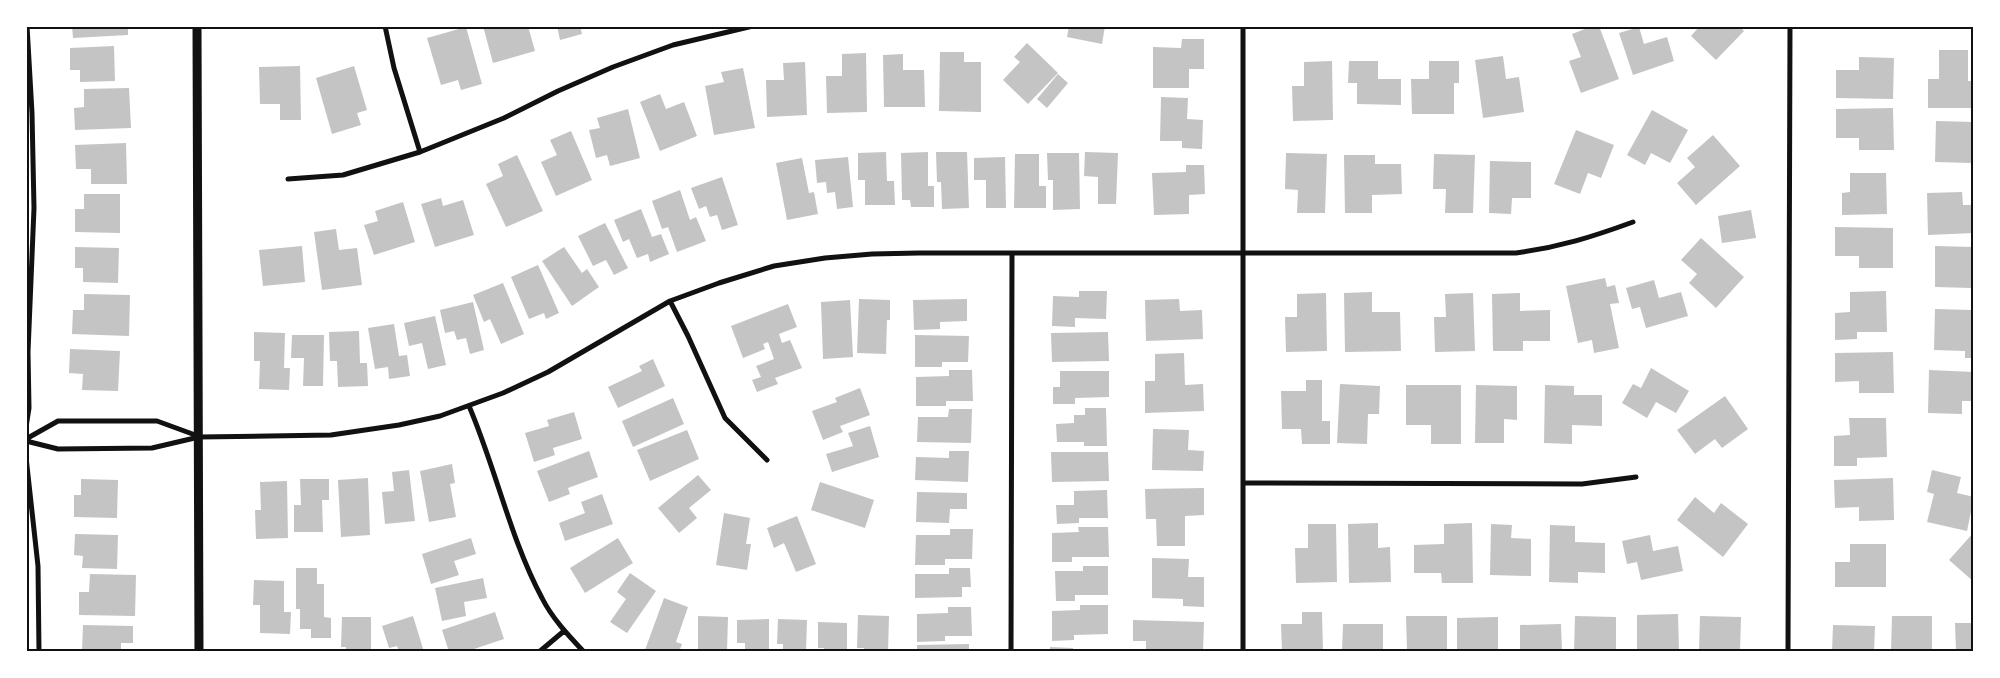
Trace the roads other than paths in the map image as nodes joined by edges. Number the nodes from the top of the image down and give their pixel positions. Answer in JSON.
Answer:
{"nodes":[{"id":1,"x":27,"y":26,"type":"edge"},
{"id":2,"x":196,"y":26,"type":"edge"},
{"id":3,"x":384,"y":26,"type":"edge"},
{"id":4,"x":754,"y":26,"type":"edge"},
{"id":5,"x":1243,"y":26,"type":"edge"},
{"id":6,"x":1790,"y":26,"type":"edge"},
{"id":7,"x":29,"y":113,"type":"edge"},
{"id":8,"x":420,"y":152,"type":"junction"},
{"id":9,"x":288,"y":179,"type":"dead end"},
{"id":10,"x":1633,"y":222,"type":"dead end"},
{"id":11,"x":1012,"y":253,"type":"junction"},
{"id":12,"x":1243,"y":254,"type":"junction"},
{"id":13,"x":670,"y":301,"type":"junction"},
{"id":14,"x":469,"y":406,"type":"junction"},
{"id":15,"x":26,"y":427,"type":"edge"},
{"id":16,"x":199,"y":436,"type":"junction"},
{"id":17,"x":26,"y":440,"type":"edge"},
{"id":18,"x":26,"y":457,"type":"edge"},
{"id":19,"x":766,"y":460,"type":"dead end"},
{"id":20,"x":1636,"y":477,"type":"dead end"},
{"id":21,"x":1243,"y":483,"type":"junction"},
{"id":22,"x":564,"y":631,"type":"junction"},
{"id":23,"x":39,"y":652,"type":"edge"},
{"id":24,"x":199,"y":652,"type":"edge"},
{"id":25,"x":539,"y":652,"type":"edge"},
{"id":26,"x":584,"y":652,"type":"edge"},
{"id":27,"x":1011,"y":652,"type":"edge"},
{"id":28,"x":1244,"y":652,"type":"edge"},
{"id":29,"x":1788,"y":652,"type":"edge"}],
"edges":[{"from":1,"to":7,"type":"street"},
{"from":2,"to":16,"type":"street"},
{"from":3,"to":8,"type":"street"},
{"from":4,"to":8,"type":"street"},
{"from":5,"to":12,"type":"street"},
{"from":6,"to":29,"type":"street"},
{"from":7,"to":15,"type":"street"},
{"from":8,"to":9,"type":"street"},
{"from":10,"to":12,"type":"street"},
{"from":11,"to":12,"type":"street"},
{"from":11,"to":13,"type":"street"},
{"from":11,"to":27,"type":"street"},
{"from":12,"to":21,"type":"street"},
{"from":13,"to":14,"type":"street"},
{"from":13,"to":19,"type":"street"},
{"from":14,"to":16,"type":"street"},
{"from":14,"to":22,"type":"street"},
{"from":16,"to":17,"type":"street"},
{"from":16,"to":17,"type":"street"},
{"from":16,"to":24,"type":"street"},
{"from":18,"to":23,"type":"street"},
{"from":20,"to":21,"type":"street"},
{"from":21,"to":28,"type":"street"},
{"from":22,"to":25,"type":"street"},
{"from":22,"to":26,"type":"street"}]}
